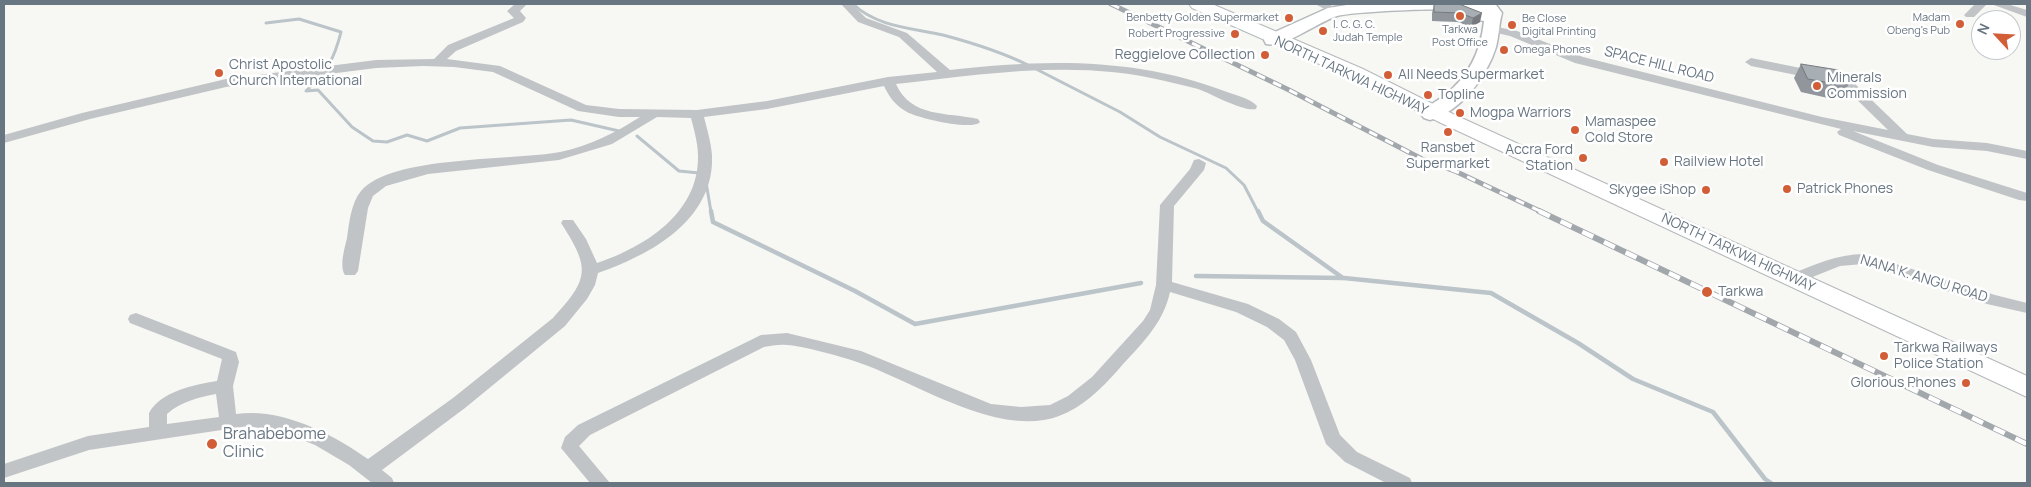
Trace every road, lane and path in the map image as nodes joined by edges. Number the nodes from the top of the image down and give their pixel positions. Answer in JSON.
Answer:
{"nodes":[{"id":1,"x":521,"y":4,"type":"edge"},
{"id":2,"x":846,"y":4,"type":"edge"},
{"id":3,"x":1198,"y":4,"type":"edge"},
{"id":4,"x":1397,"y":4,"type":"edge"},
{"id":5,"x":1982,"y":4,"type":"edge"},
{"id":6,"x":1997,"y":4,"type":"edge"},
{"id":7,"x":1328,"y":7,"type":"edge"},
{"id":8,"x":1494,"y":14,"type":"edge"},
{"id":9,"x":2027,"y":14,"type":"edge"},
{"id":10,"x":1970,"y":15,"type":"dead end"},
{"id":11,"x":1275,"y":39,"type":"junction"},
{"id":12,"x":436,"y":62,"type":"junction"},
{"id":13,"x":1751,"y":62,"type":"dead end"},
{"id":14,"x":946,"y":73,"type":"junction"},
{"id":15,"x":888,"y":82,"type":"junction"},
{"id":16,"x":1251,"y":106,"type":"dead end"},
{"id":17,"x":697,"y":114,"type":"junction"},
{"id":18,"x":1438,"y":114,"type":"junction"},
{"id":19,"x":652,"y":115,"type":"junction"},
{"id":20,"x":973,"y":122,"type":"dead end"},
{"id":21,"x":1822,"y":122,"type":"junction"},
{"id":22,"x":1903,"y":137,"type":"junction"},
{"id":23,"x":4,"y":139,"type":"edge"},
{"id":24,"x":2027,"y":155,"type":"edge"},
{"id":25,"x":1198,"y":163,"type":"dead end"},
{"id":26,"x":2024,"y":197,"type":"dead end"},
{"id":27,"x":568,"y":223,"type":"dead end"},
{"id":28,"x":592,"y":270,"type":"junction"},
{"id":29,"x":350,"y":271,"type":"dead end"},
{"id":30,"x":1795,"y":279,"type":"junction"},
{"id":31,"x":1164,"y":285,"type":"junction"},
{"id":32,"x":2027,"y":308,"type":"edge"},
{"id":33,"x":136,"y":319,"type":"dead end"},
{"id":34,"x":224,"y":386,"type":"junction"},
{"id":35,"x":2027,"y":388,"type":"edge"},
{"id":36,"x":228,"y":422,"type":"junction"},
{"id":37,"x":159,"y":433,"type":"junction"},
{"id":38,"x":369,"y":469,"type":"junction"},
{"id":39,"x":4,"y":471,"type":"edge"},
{"id":40,"x":385,"y":483,"type":"edge"},
{"id":41,"x":601,"y":483,"type":"edge"},
{"id":42,"x":1403,"y":483,"type":"edge"}],
"edges":[{"from":1,"to":12,"type":"street"},
{"from":2,"to":14,"type":"street"},
{"from":3,"to":11,"type":"main road","name":"NORTH TARKWA HIGHWAY"},
{"from":4,"to":7,"type":"street"},
{"from":4,"to":8,"type":"street"},
{"from":5,"to":10,"type":"street"},
{"from":6,"to":9,"type":"street"},
{"from":7,"to":11,"type":"street"},
{"from":8,"to":18,"type":"street"},
{"from":8,"to":21,"type":"street","name":"SPACE HILL ROAD"},
{"from":11,"to":18,"type":"main road","name":"NORTH TARKWA HIGHWAY"},
{"from":12,"to":19,"type":"street"},
{"from":12,"to":23,"type":"street"},
{"from":13,"to":22,"type":"street"},
{"from":14,"to":15,"type":"street"},
{"from":14,"to":16,"type":"street"},
{"from":15,"to":17,"type":"street"},
{"from":15,"to":20,"type":"street"},
{"from":17,"to":19,"type":"street"},
{"from":17,"to":28,"type":"street"},
{"from":18,"to":30,"type":"main road","name":"NORTH TARKWA HIGHWAY"},
{"from":19,"to":29,"type":"street"},
{"from":21,"to":22,"type":"street"},
{"from":21,"to":26,"type":"street"},
{"from":22,"to":24,"type":"street"},
{"from":25,"to":31,"type":"street"},
{"from":27,"to":28,"type":"street"},
{"from":28,"to":38,"type":"street"},
{"from":30,"to":32,"type":"street","name":"NANA K. ANGU ROAD"},
{"from":30,"to":35,"type":"main road","name":"NORTH TARKWA HIGHWAY"},
{"from":31,"to":41,"type":"street"},
{"from":31,"to":42,"type":"street"},
{"from":33,"to":34,"type":"street"},
{"from":34,"to":36,"type":"street"},
{"from":34,"to":37,"type":"street"},
{"from":36,"to":37,"type":"street"},
{"from":36,"to":38,"type":"street"},
{"from":37,"to":39,"type":"street"},
{"from":38,"to":40,"type":"street"}]}
